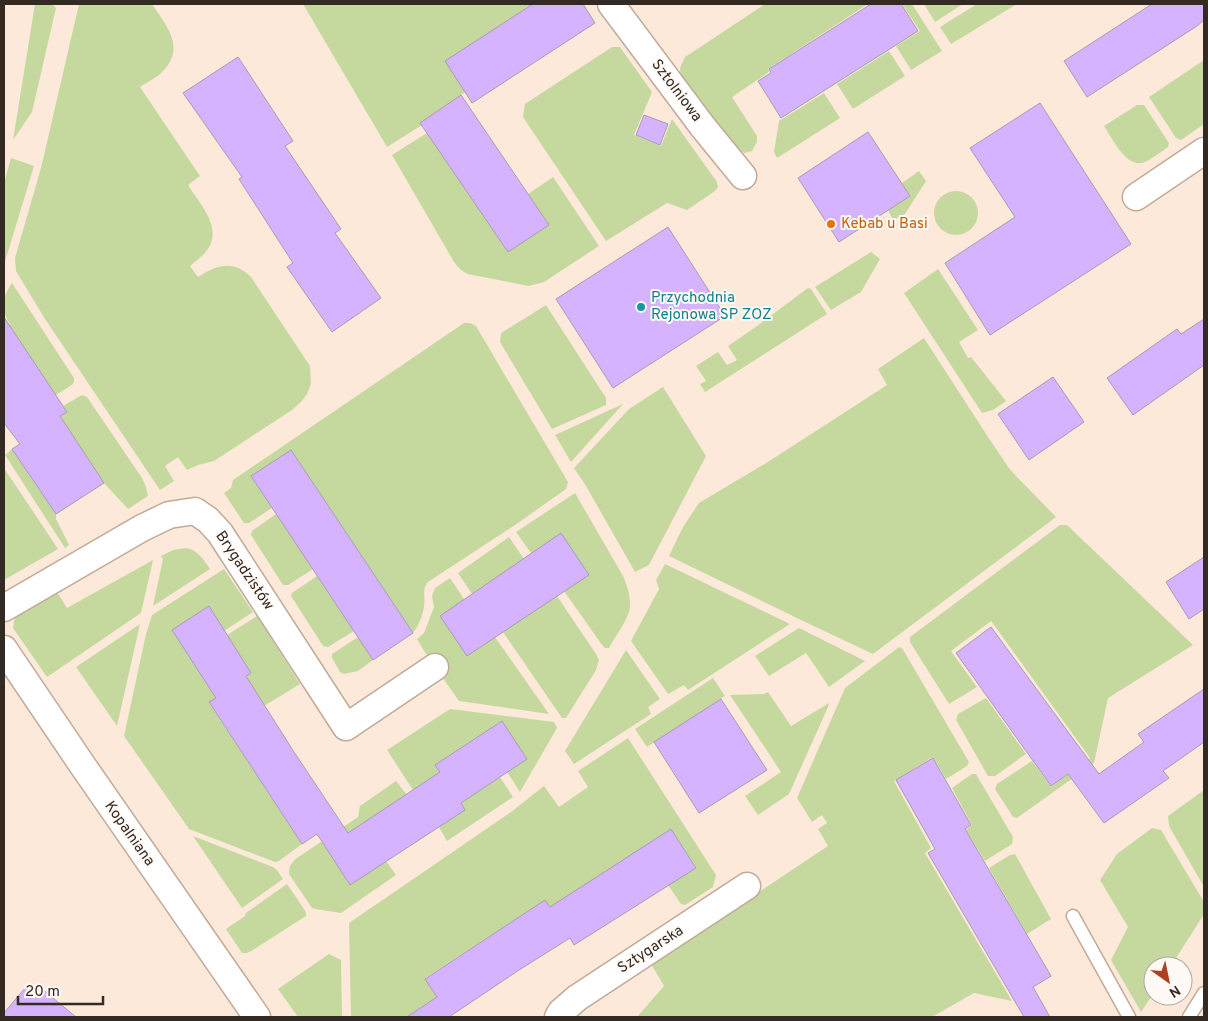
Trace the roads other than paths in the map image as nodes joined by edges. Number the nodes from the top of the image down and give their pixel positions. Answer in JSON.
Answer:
{"nodes":[{"id":1,"x":611,"y":4,"type":"edge"},
{"id":2,"x":1204,"y":151,"type":"edge"},
{"id":3,"x":743,"y":176,"type":"dead end"},
{"id":4,"x":1136,"y":197,"type":"dead end"},
{"id":5,"x":4,"y":608,"type":"edge"},
{"id":6,"x":4,"y":649,"type":"edge"},
{"id":7,"x":435,"y":667,"type":"dead end"},
{"id":8,"x":747,"y":886,"type":"dead end"},
{"id":9,"x":1073,"y":916,"type":"dead end"},
{"id":10,"x":1204,"y":993,"type":"edge"},
{"id":11,"x":256,"y":1017,"type":"edge"},
{"id":12,"x":558,"y":1017,"type":"edge"},
{"id":13,"x":1129,"y":1017,"type":"edge"},
{"id":14,"x":1189,"y":1017,"type":"edge"}],
"edges":[{"from":1,"to":3,"type":"street","name":"Sztolniowa"},
{"from":2,"to":4,"type":"street"},
{"from":5,"to":7,"type":"street","name":"Brygadzistów"},
{"from":6,"to":11,"type":"street","name":"Kopalniana"},
{"from":8,"to":12,"type":"street","name":"Sztygarska"},
{"from":9,"to":13,"type":"lane"},
{"from":10,"to":14,"type":"lane"}]}
